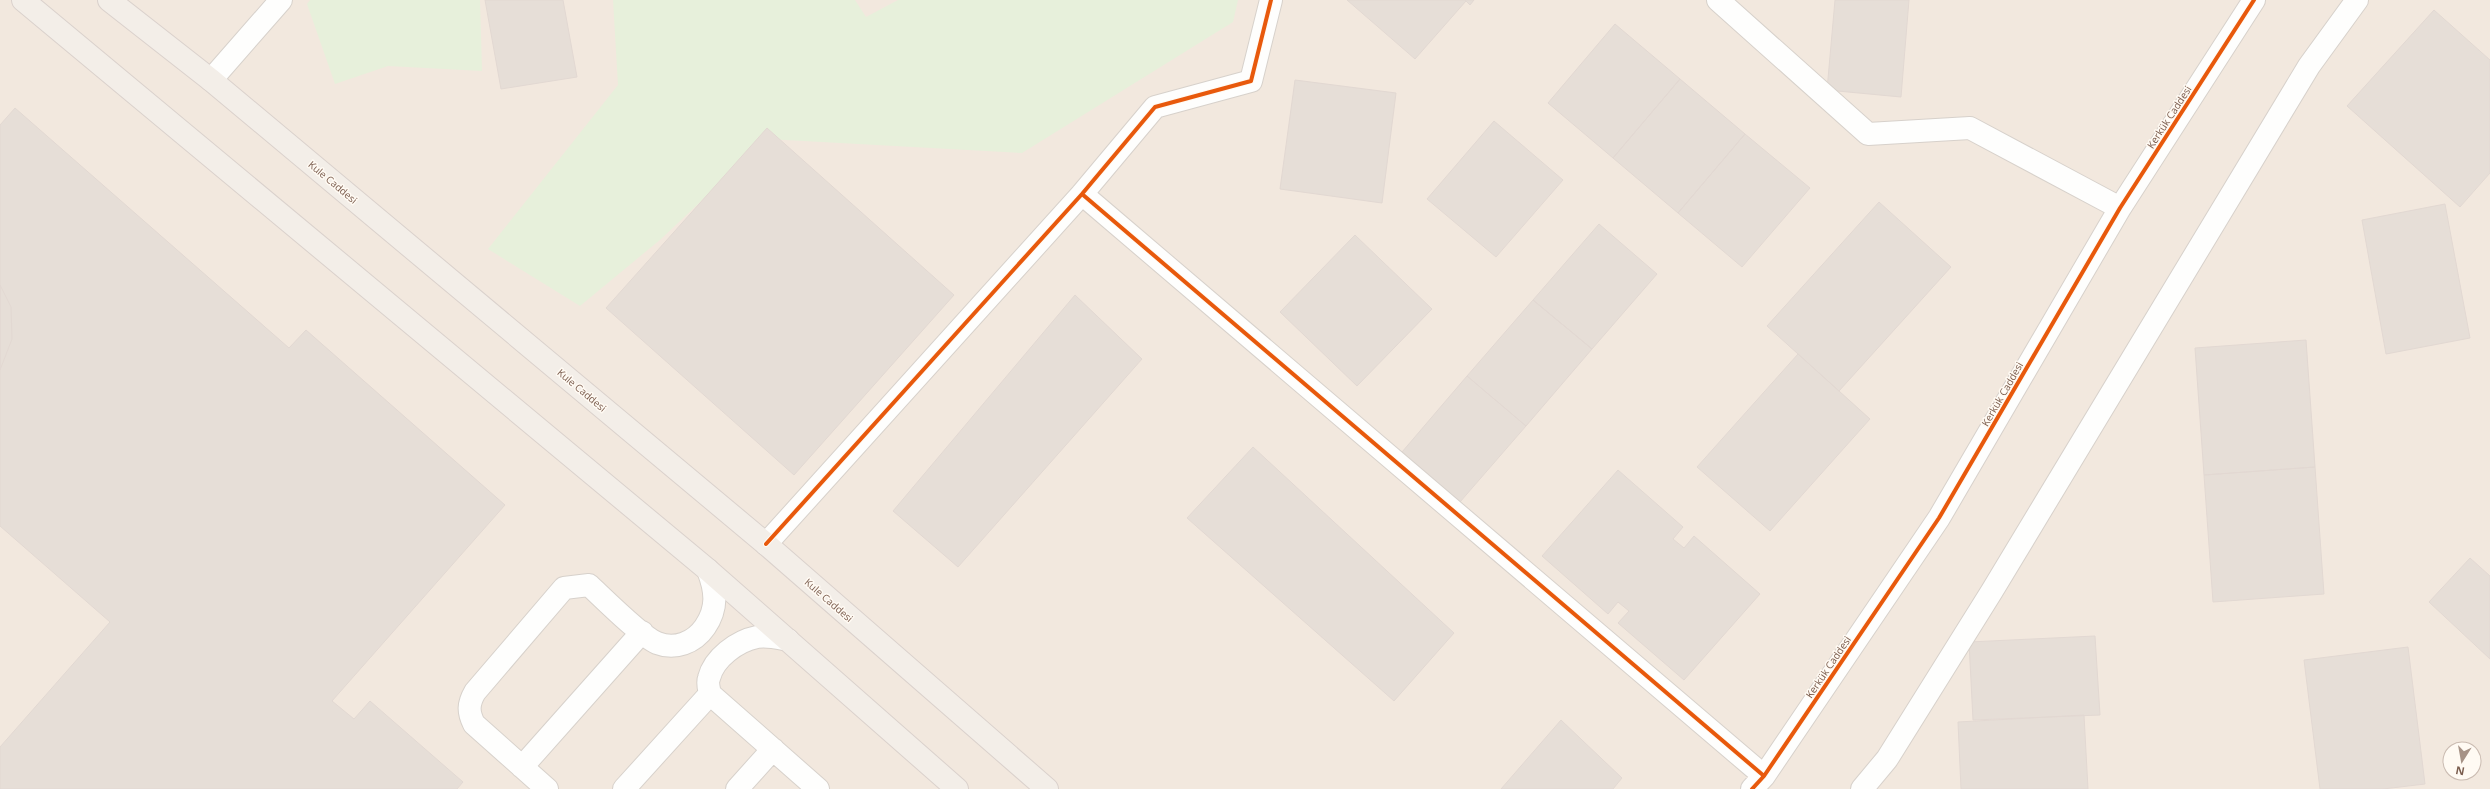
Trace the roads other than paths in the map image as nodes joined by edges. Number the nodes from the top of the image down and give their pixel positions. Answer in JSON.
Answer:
{"nodes":[{"id":1,"x":23,"y":0,"type":"edge"},
{"id":2,"x":109,"y":0,"type":"edge"},
{"id":3,"x":282,"y":0,"type":"edge"},
{"id":4,"x":1271,"y":0,"type":"edge"},
{"id":5,"x":1718,"y":0,"type":"edge"},
{"id":6,"x":2254,"y":0,"type":"edge"},
{"id":7,"x":2358,"y":0,"type":"edge"},
{"id":8,"x":211,"y":80,"type":"junction"},
{"id":9,"x":1082,"y":194,"type":"junction"},
{"id":10,"x":2120,"y":208,"type":"junction"},
{"id":11,"x":766,"y":544,"type":"junction"},
{"id":12,"x":708,"y":570,"type":"junction"},
{"id":13,"x":642,"y":632,"type":"junction"},
{"id":14,"x":788,"y":640,"type":"junction"},
{"id":15,"x":710,"y":694,"type":"junction"},
{"id":16,"x":773,"y":749,"type":"junction"},
{"id":17,"x":522,"y":767,"type":"junction"},
{"id":18,"x":1758,"y":782,"type":"edge"},
{"id":19,"x":547,"y":789,"type":"edge"},
{"id":20,"x":624,"y":789,"type":"edge"},
{"id":21,"x":737,"y":789,"type":"edge"},
{"id":22,"x":818,"y":789,"type":"edge"},
{"id":23,"x":957,"y":789,"type":"edge"},
{"id":24,"x":1047,"y":789,"type":"edge"},
{"id":25,"x":1862,"y":789,"type":"edge"}],
"edges":[{"from":1,"to":12,"type":"main road"},
{"from":2,"to":8,"type":"main road","name":"Kule Caddesi"},
{"from":3,"to":8,"type":"street"},
{"from":4,"to":9,"type":"street"},
{"from":5,"to":10,"type":"street"},
{"from":6,"to":10,"type":"street","name":"Kerkük Caddesi"},
{"from":7,"to":25,"type":"street"},
{"from":8,"to":11,"type":"main road","name":"Kule Caddesi"},
{"from":9,"to":11,"type":"street"},
{"from":9,"to":18,"type":"street"},
{"from":10,"to":18,"type":"street","name":"Kerkük Caddesi"},
{"from":11,"to":24,"type":"main road","name":"Kule Caddesi"},
{"from":12,"to":13,"type":"street"},
{"from":12,"to":14,"type":"main road"},
{"from":13,"to":17,"type":"street"},
{"from":13,"to":17,"type":"street"},
{"from":14,"to":15,"type":"street"},
{"from":14,"to":23,"type":"main road"},
{"from":15,"to":16,"type":"street"},
{"from":15,"to":20,"type":"street"},
{"from":16,"to":21,"type":"street"},
{"from":16,"to":22,"type":"street"},
{"from":17,"to":19,"type":"street"}]}
